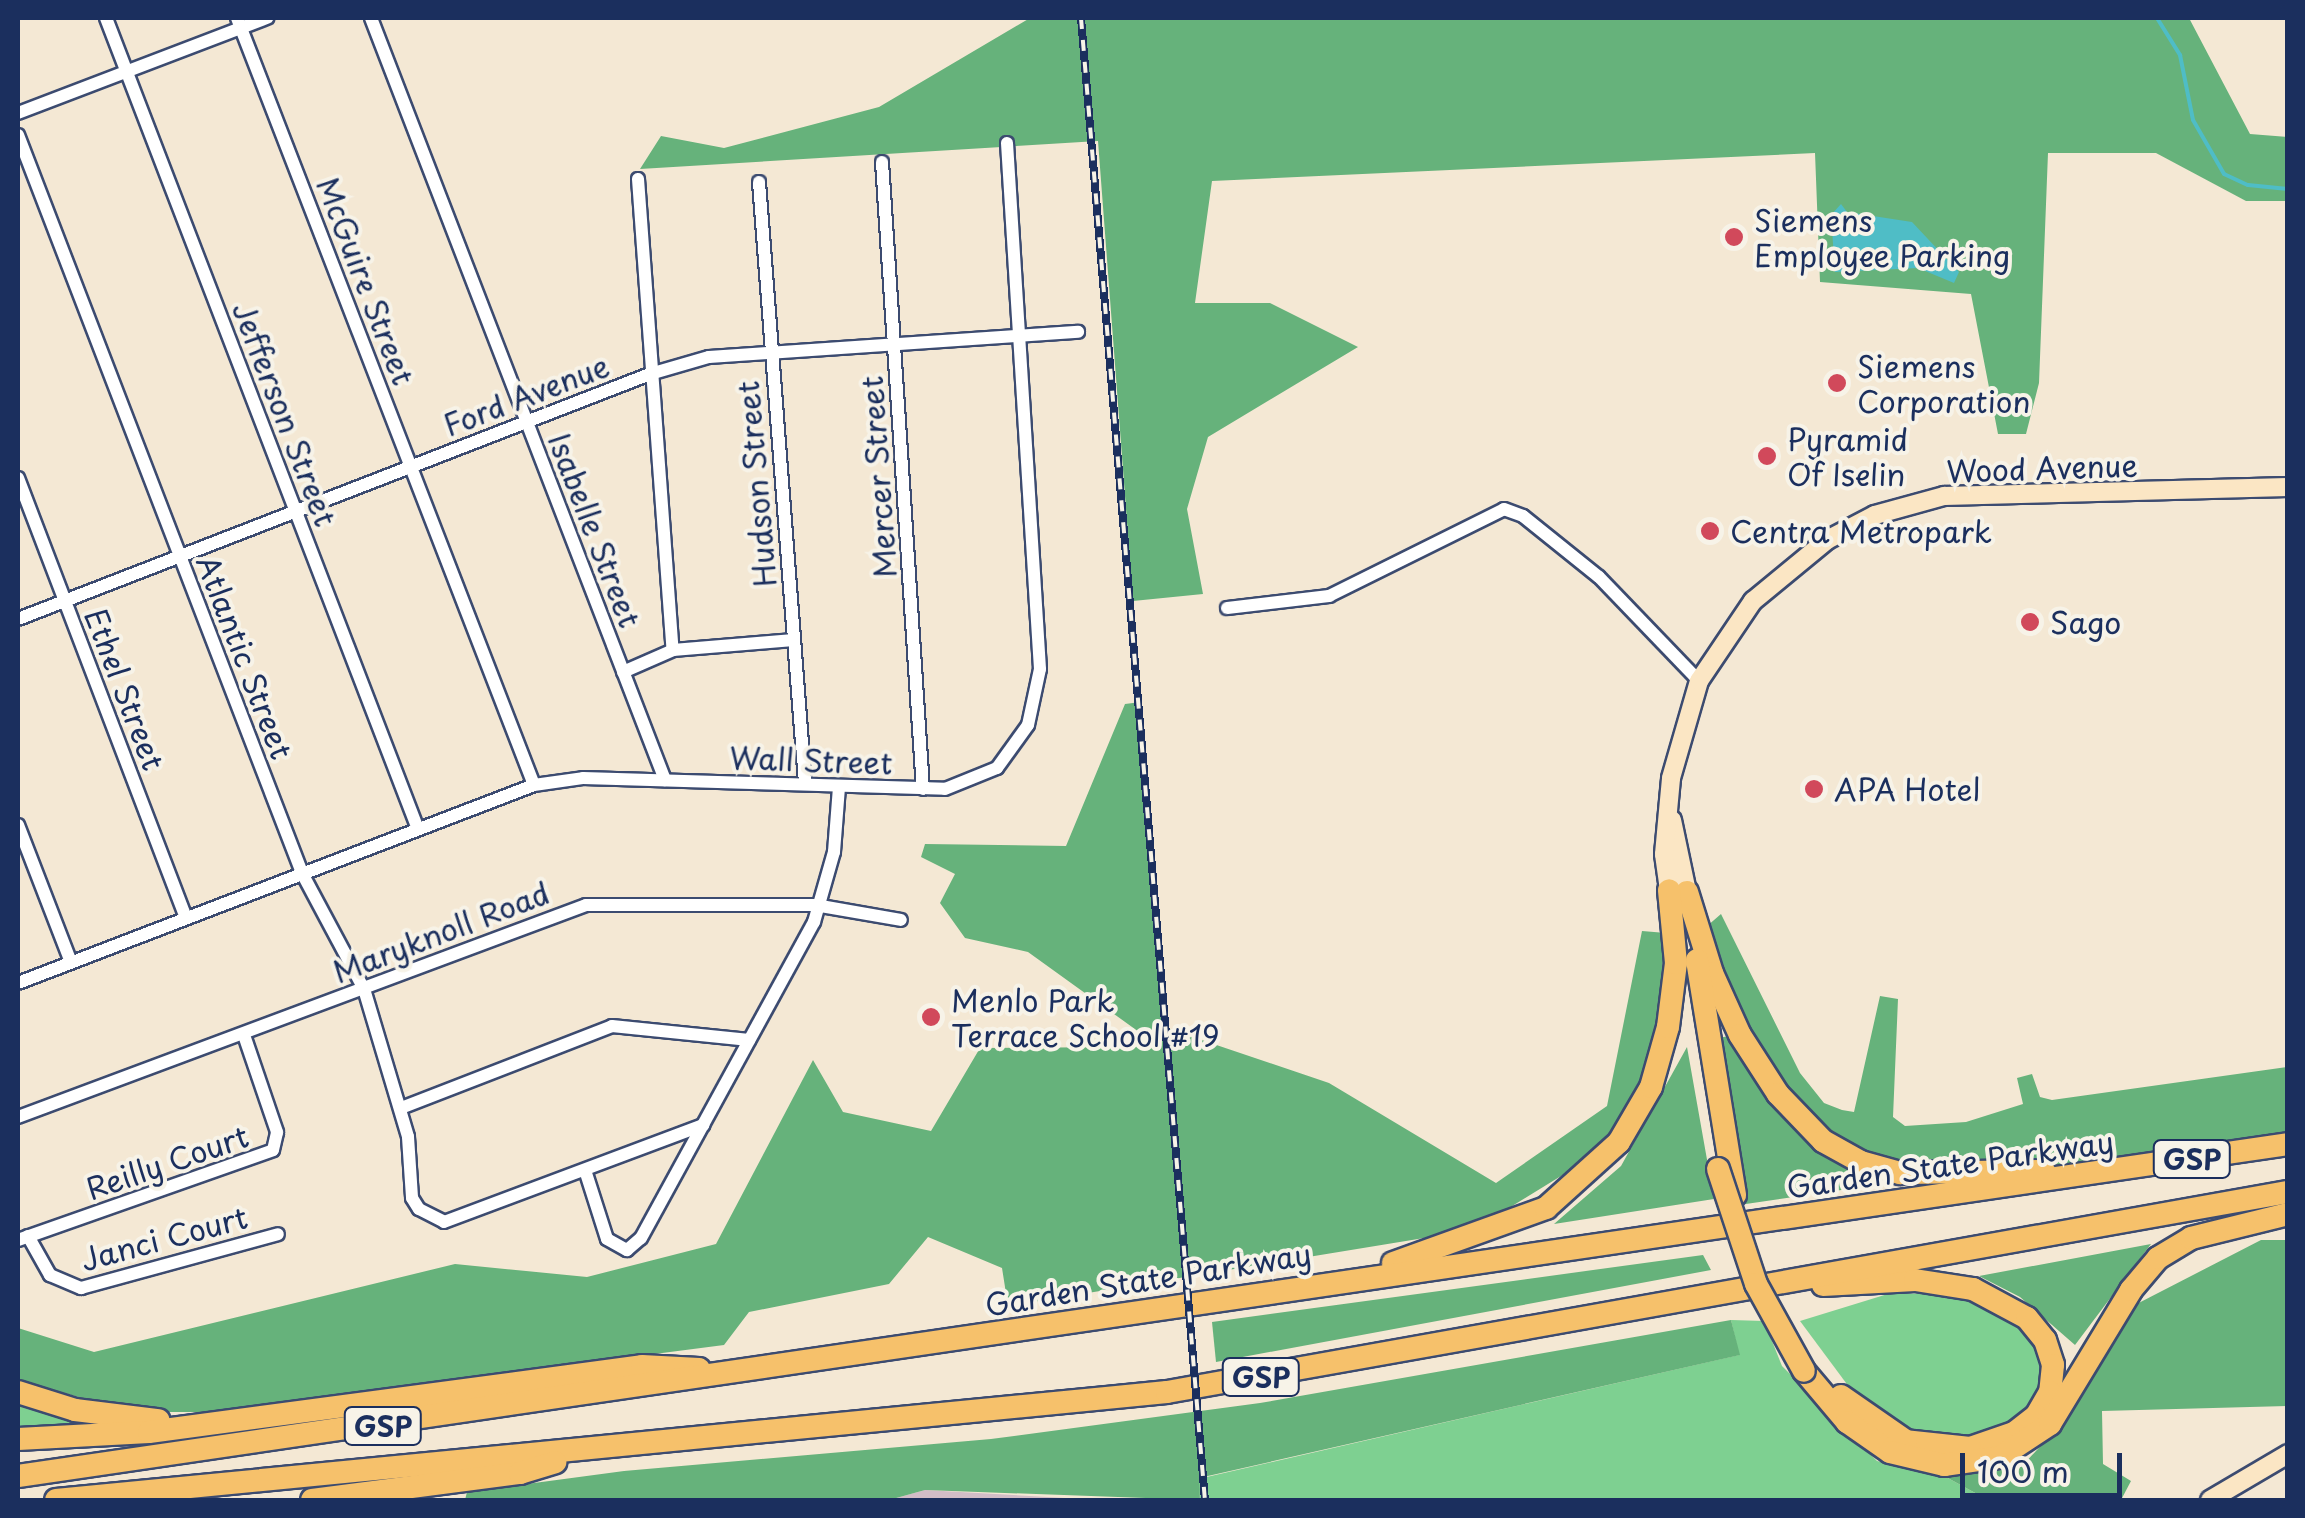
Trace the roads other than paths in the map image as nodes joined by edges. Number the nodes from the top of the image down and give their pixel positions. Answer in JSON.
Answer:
{"nodes":[{"id":1,"x":106,"y":18,"type":"edge"},
{"id":2,"x":267,"y":18,"type":"edge"},
{"id":3,"x":371,"y":18,"type":"edge"},
{"id":4,"x":239,"y":22,"type":"edge"},
{"id":5,"x":127,"y":72,"type":"junction"},
{"id":6,"x":18,"y":113,"type":"edge"},
{"id":7,"x":18,"y":135,"type":"edge"},
{"id":8,"x":1008,"y":143,"type":"dead end"},
{"id":9,"x":882,"y":162,"type":"dead end"},
{"id":10,"x":638,"y":179,"type":"dead end"},
{"id":11,"x":759,"y":182,"type":"dead end"},
{"id":12,"x":1078,"y":332,"type":"dead end"},
{"id":13,"x":1016,"y":336,"type":"junction"},
{"id":14,"x":894,"y":344,"type":"junction"},
{"id":15,"x":771,"y":352,"type":"junction"},
{"id":16,"x":650,"y":374,"type":"junction"},
{"id":17,"x":527,"y":422,"type":"junction"},
{"id":18,"x":410,"y":466,"type":"junction"},
{"id":19,"x":18,"y":478,"type":"edge"},
{"id":20,"x":2288,"y":487,"type":"edge"},
{"id":21,"x":296,"y":512,"type":"junction"},
{"id":22,"x":179,"y":556,"type":"junction"},
{"id":23,"x":65,"y":601,"type":"junction"},
{"id":24,"x":1227,"y":608,"type":"dead end"},
{"id":25,"x":18,"y":619,"type":"edge"},
{"id":26,"x":794,"y":640,"type":"junction"},
{"id":27,"x":673,"y":650,"type":"junction"},
{"id":28,"x":624,"y":672,"type":"junction"},
{"id":29,"x":1700,"y":680,"type":"junction"},
{"id":30,"x":665,"y":780,"type":"junction"},
{"id":31,"x":804,"y":782,"type":"junction"},
{"id":32,"x":534,"y":785,"type":"junction"},
{"id":33,"x":839,"y":787,"type":"junction"},
{"id":34,"x":923,"y":789,"type":"junction"},
{"id":35,"x":18,"y":825,"type":"edge"},
{"id":36,"x":418,"y":829,"type":"junction"},
{"id":37,"x":302,"y":874,"type":"junction"},
{"id":38,"x":1678,"y":891,"type":"junction"},
{"id":39,"x":820,"y":906,"type":"junction"},
{"id":40,"x":186,"y":918,"type":"junction"},
{"id":41,"x":901,"y":920,"type":"dead end"},
{"id":42,"x":70,"y":962,"type":"junction"},
{"id":43,"x":18,"y":983,"type":"edge"},
{"id":44,"x":364,"y":989,"type":"junction"},
{"id":45,"x":244,"y":1034,"type":"junction"},
{"id":46,"x":749,"y":1040,"type":"junction"},
{"id":47,"x":401,"y":1108,"type":"junction"},
{"id":48,"x":18,"y":1117,"type":"edge"},
{"id":49,"x":703,"y":1125,"type":"junction"},
{"id":50,"x":2288,"y":1144,"type":"edge"},
{"id":51,"x":585,"y":1170,"type":"junction"},
{"id":52,"x":2096,"y":1173,"type":"junction"},
{"id":53,"x":2288,"y":1192,"type":"edge"},
{"id":54,"x":2288,"y":1214,"type":"edge"},
{"id":55,"x":278,"y":1234,"type":"dead end"},
{"id":56,"x":23,"y":1238,"type":"edge"},
{"id":57,"x":1354,"y":1278,"type":"junction"},
{"id":58,"x":1775,"y":1284,"type":"junction"},
{"id":59,"x":1810,"y":1370,"type":"junction"},
{"id":60,"x":748,"y":1371,"type":"junction"},
{"id":61,"x":18,"y":1392,"type":"edge"},
{"id":62,"x":201,"y":1422,"type":"junction"},
{"id":63,"x":18,"y":1439,"type":"edge"},
{"id":64,"x":602,"y":1448,"type":"junction"},
{"id":65,"x":2288,"y":1454,"type":"edge"},
{"id":66,"x":18,"y":1476,"type":"edge"},
{"id":67,"x":206,"y":1481,"type":"junction"},
{"id":68,"x":56,"y":1500,"type":"edge"},
{"id":69,"x":125,"y":1500,"type":"edge"},
{"id":70,"x":312,"y":1500,"type":"edge"},
{"id":71,"x":2210,"y":1500,"type":"edge"}],
"edges":[{"from":1,"to":5,"type":"street","name":"Jefferson Street"},
{"from":2,"to":4,"type":"street"},
{"from":3,"to":17,"type":"street","name":"Isabelle Street"},
{"from":4,"to":5,"type":"street"},
{"from":4,"to":18,"type":"street","name":"McGuire Street"},
{"from":5,"to":6,"type":"street"},
{"from":5,"to":21,"type":"street","name":"Jefferson Street"},
{"from":7,"to":22,"type":"street","name":"Atlantic Street"},
{"from":8,"to":13,"type":"street","name":"Wall Street"},
{"from":9,"to":14,"type":"street","name":"Mercer Street"},
{"from":10,"to":16,"type":"street"},
{"from":11,"to":15,"type":"street","name":"Hudson Street"},
{"from":12,"to":13,"type":"street","name":"Ford Avenue"},
{"from":13,"to":14,"type":"street","name":"Ford Avenue"},
{"from":13,"to":34,"type":"street","name":"Wall Street"},
{"from":14,"to":15,"type":"street","name":"Ford Avenue"},
{"from":14,"to":34,"type":"street","name":"Mercer Street"},
{"from":15,"to":16,"type":"street","name":"Ford Avenue"},
{"from":15,"to":26,"type":"street","name":"Hudson Street"},
{"from":16,"to":17,"type":"street","name":"Ford Avenue"},
{"from":16,"to":27,"type":"street"},
{"from":17,"to":18,"type":"street","name":"Ford Avenue"},
{"from":17,"to":28,"type":"street","name":"Isabelle Street"},
{"from":18,"to":21,"type":"street","name":"Ford Avenue"},
{"from":18,"to":32,"type":"street","name":"McGuire Street"},
{"from":19,"to":23,"type":"street","name":"Ethel Street"},
{"from":20,"to":29,"type":"street","name":"Wood Avenue"},
{"from":21,"to":22,"type":"street","name":"Ford Avenue"},
{"from":21,"to":36,"type":"street","name":"Jefferson Street"},
{"from":22,"to":23,"type":"street","name":"Ford Avenue"},
{"from":22,"to":37,"type":"street","name":"Atlantic Street"},
{"from":23,"to":25,"type":"street","name":"Ford Avenue"},
{"from":23,"to":40,"type":"street","name":"Ethel Street"},
{"from":24,"to":29,"type":"street"},
{"from":26,"to":27,"type":"street"},
{"from":26,"to":31,"type":"street","name":"Hudson Street"},
{"from":27,"to":28,"type":"street"},
{"from":28,"to":30,"type":"street","name":"Isabelle Street"},
{"from":29,"to":38,"type":"street","name":"Wood Avenue"},
{"from":30,"to":31,"type":"street","name":"Wall Street"},
{"from":30,"to":32,"type":"street","name":"Wall Street"},
{"from":31,"to":33,"type":"street","name":"Wall Street"},
{"from":32,"to":36,"type":"street","name":"Wall Street"},
{"from":33,"to":34,"type":"street","name":"Wall Street"},
{"from":33,"to":39,"type":"street"},
{"from":35,"to":42,"type":"street"},
{"from":36,"to":37,"type":"street","name":"Wall Street"},
{"from":37,"to":40,"type":"street","name":"Wall Street"},
{"from":37,"to":44,"type":"street","name":"Atlantic Street"},
{"from":38,"to":52,"type":"highway"},
{"from":38,"to":57,"type":"highway"},
{"from":38,"to":59,"type":"highway"},
{"from":39,"to":41,"type":"street","name":"Maryknoll Road"},
{"from":39,"to":44,"type":"street","name":"Maryknoll Road"},
{"from":39,"to":46,"type":"street"},
{"from":40,"to":42,"type":"street","name":"Wall Street"},
{"from":42,"to":43,"type":"street","name":"Wall Street"},
{"from":44,"to":45,"type":"street","name":"Maryknoll Road"},
{"from":44,"to":47,"type":"street","name":"Atlantic Street"},
{"from":45,"to":48,"type":"street","name":"Maryknoll Road"},
{"from":45,"to":56,"type":"street","name":"Reilly Court"},
{"from":46,"to":47,"type":"street"},
{"from":46,"to":49,"type":"street"},
{"from":47,"to":51,"type":"street","name":"Atlantic Street"},
{"from":49,"to":51,"type":"street"},
{"from":49,"to":51,"type":"street"},
{"from":50,"to":52,"type":"highway","name":"Garden State Parkway","number":"GSP"},
{"from":52,"to":57,"type":"highway","name":"Garden State Parkway","number":"GSP"},
{"from":53,"to":58,"type":"highway","number":"GSP"},
{"from":54,"to":59,"type":"highway"},
{"from":55,"to":56,"type":"street","name":"Janci Court"},
{"from":57,"to":60,"type":"highway","name":"Garden State Parkway","number":"GSP"},
{"from":58,"to":59,"type":"highway"},
{"from":58,"to":64,"type":"highway","number":"GSP"},
{"from":60,"to":62,"type":"highway"},
{"from":60,"to":66,"type":"highway","name":"Garden State Parkway","number":"GSP"},
{"from":61,"to":62,"type":"highway"},
{"from":62,"to":63,"type":"highway"},
{"from":64,"to":67,"type":"highway","number":"GSP"},
{"from":64,"to":70,"type":"highway"},
{"from":65,"to":71,"type":"street"},
{"from":67,"to":68,"type":"highway","number":"GSP"},
{"from":67,"to":69,"type":"highway"}]}
